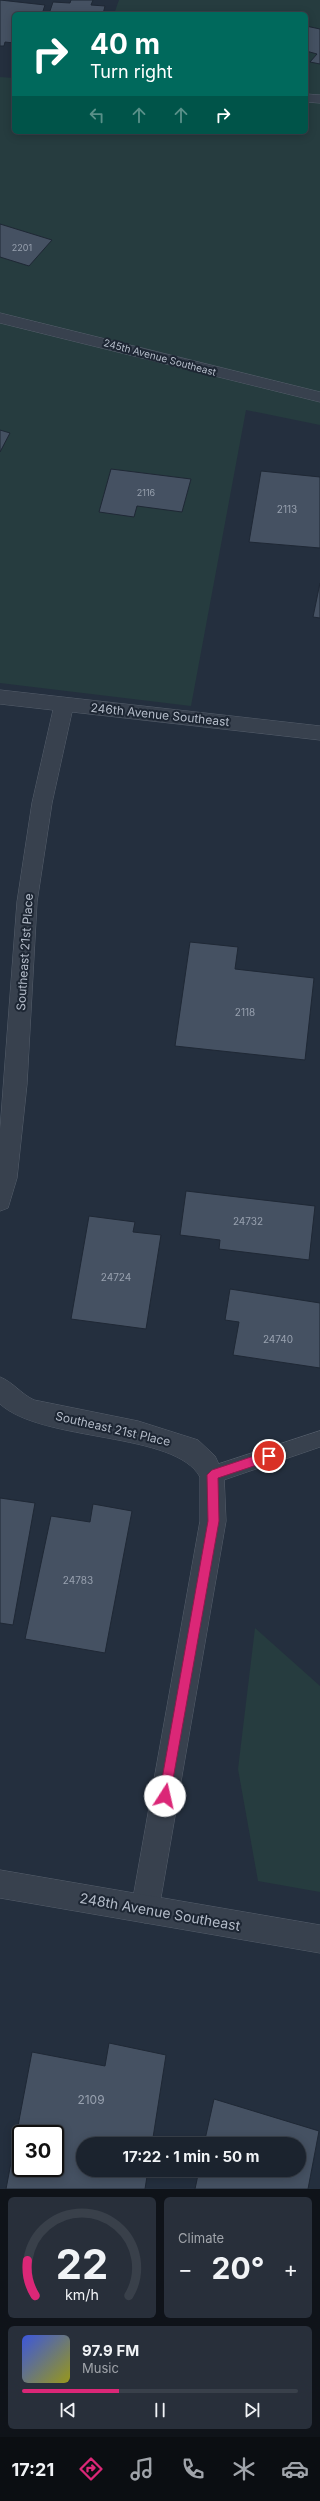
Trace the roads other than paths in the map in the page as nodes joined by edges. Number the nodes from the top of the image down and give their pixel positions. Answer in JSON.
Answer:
{"nodes":[{"id":1,"x":308,"y":98,"type":"edge"},
{"id":2,"x":320,"y":99,"type":"edge"},
{"id":3,"x":0,"y":318,"type":"edge"},
{"id":4,"x":320,"y":397,"type":"edge"},
{"id":5,"x":0,"y":697,"type":"edge"},
{"id":6,"x":64,"y":705,"type":"junction"},
{"id":7,"x":320,"y":733,"type":"edge"},
{"id":8,"x":0,"y":1201,"type":"edge"},
{"id":9,"x":0,"y":1388,"type":"edge"},
{"id":10,"x":320,"y":1439,"type":"edge"},
{"id":11,"x":212,"y":1475,"type":"junction"},
{"id":12,"x":0,"y":1884,"type":"edge"},
{"id":13,"x":145,"y":1909,"type":"junction"},
{"id":14,"x":320,"y":1939,"type":"edge"}],
"edges":[{"from":1,"to":2,"type":"street"},
{"from":3,"to":4,"type":"street","name":"245th Avenue Southeast"},
{"from":5,"to":6,"type":"street","name":"246th Avenue Southeast"},
{"from":6,"to":7,"type":"street","name":"246th Avenue Southeast"},
{"from":6,"to":8,"type":"street","name":"Southeast 21st Place"},
{"from":9,"to":11,"type":"street","name":"Southeast 21st Place"},
{"from":10,"to":11,"type":"lane"},
{"from":11,"to":13,"type":"street"},
{"from":12,"to":13,"type":"street","name":"248th Avenue Southeast"},
{"from":13,"to":14,"type":"street","name":"248th Avenue Southeast"}]}
